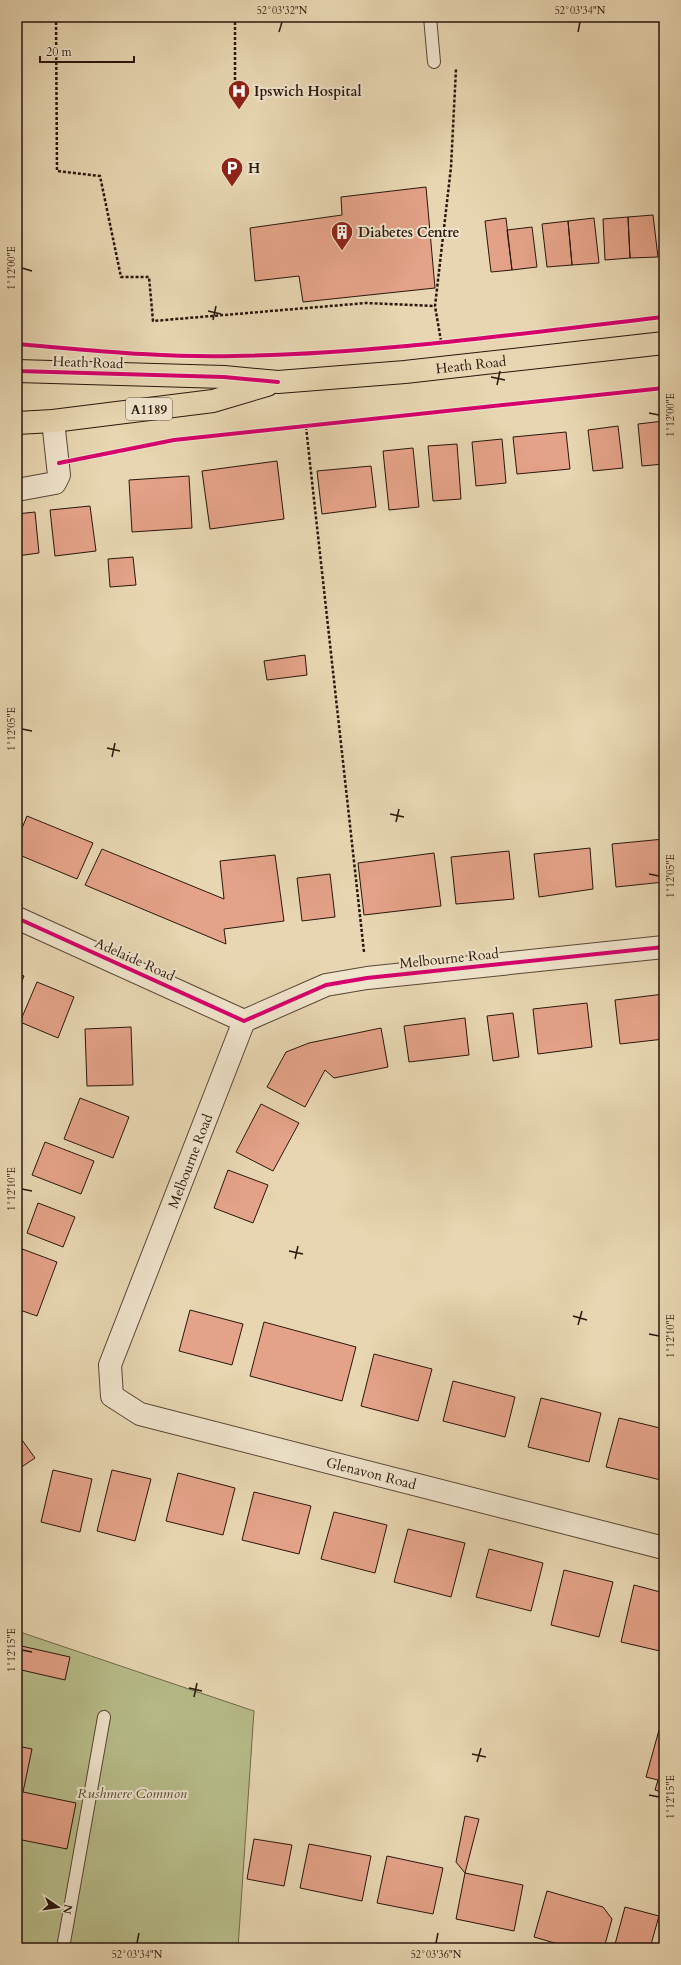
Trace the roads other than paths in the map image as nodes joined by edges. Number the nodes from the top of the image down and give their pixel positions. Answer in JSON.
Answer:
{"nodes":[{"id":1,"x":430,"y":17,"type":"edge"},
{"id":2,"x":434,"y":62,"type":"dead end"},
{"id":3,"x":664,"y":343,"type":"edge"},
{"id":4,"x":17,"y":372,"type":"edge"},
{"id":5,"x":278,"y":382,"type":"junction"},
{"id":6,"x":17,"y":423,"type":"edge"},
{"id":7,"x":55,"y":431,"type":"junction"},
{"id":8,"x":17,"y":490,"type":"edge"},
{"id":9,"x":17,"y":918,"type":"edge"},
{"id":10,"x":664,"y":947,"type":"edge"},
{"id":11,"x":244,"y":1021,"type":"junction"},
{"id":12,"x":110,"y":1365,"type":"joint"},
{"id":13,"x":664,"y":1548,"type":"edge"},
{"id":14,"x":104,"y":1717,"type":"dead end"},
{"id":15,"x":63,"y":1948,"type":"edge"}],
"edges":[{"from":1,"to":2,"type":"lane"},
{"from":3,"to":5,"type":"main road","name":"Heath Road","number":"A1189"},
{"from":4,"to":5,"type":"main road","name":"Heath Road","number":"A1189"},
{"from":5,"to":7,"type":"main road","name":"Heath Road","number":"A1189"},
{"from":6,"to":7,"type":"main road","name":"Heath Road","number":"A1189"},
{"from":7,"to":8,"type":"street"},
{"from":9,"to":11,"type":"street","name":"Adelaide Road"},
{"from":10,"to":11,"type":"street","name":"Melbourne Road"},
{"from":11,"to":12,"type":"street","name":"Melbourne Road"},
{"from":12,"to":13,"type":"street","name":"Glenavon Road"},
{"from":14,"to":15,"type":"lane"}]}
